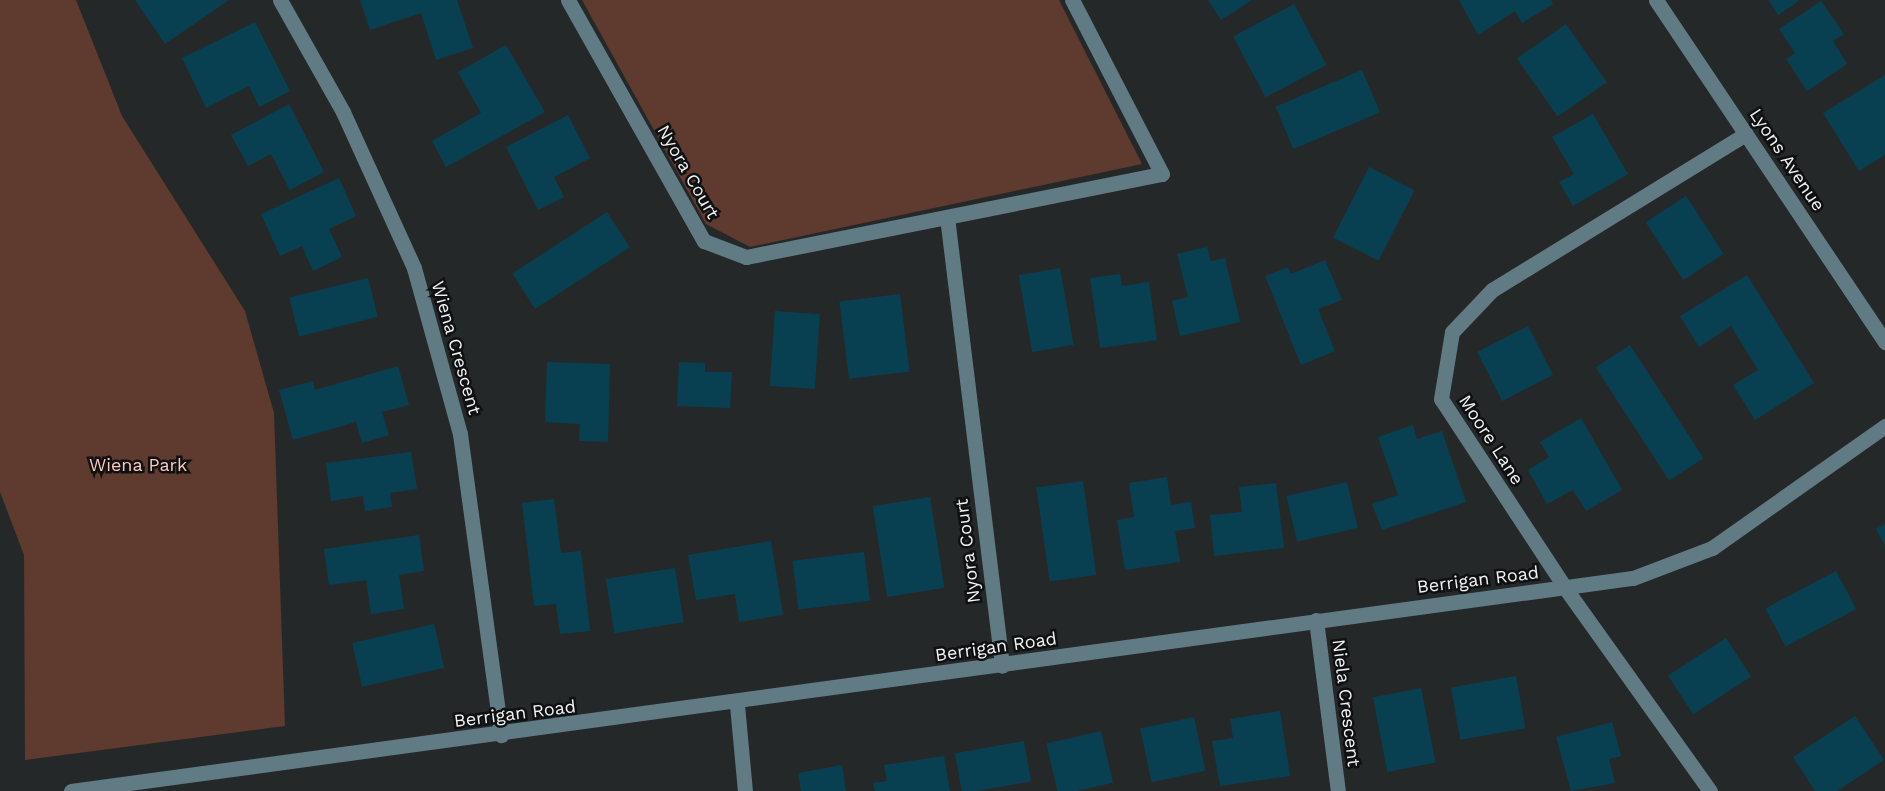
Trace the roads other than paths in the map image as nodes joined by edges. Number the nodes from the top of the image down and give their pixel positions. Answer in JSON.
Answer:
{"nodes":[{"id":1,"x":280,"y":0,"type":"edge"},
{"id":2,"x":568,"y":0,"type":"edge"},
{"id":3,"x":1071,"y":0,"type":"edge"},
{"id":4,"x":1656,"y":0,"type":"edge"},
{"id":5,"x":1746,"y":134,"type":"junction"},
{"id":6,"x":947,"y":217,"type":"junction"},
{"id":7,"x":1885,"y":342,"type":"edge"},
{"id":8,"x":1885,"y":426,"type":"edge"},
{"id":9,"x":1566,"y":589,"type":"junction"},
{"id":10,"x":1316,"y":620,"type":"junction"},
{"id":11,"x":1002,"y":666,"type":"junction"},
{"id":12,"x":737,"y":705,"type":"junction"},
{"id":13,"x":501,"y":735,"type":"junction"},
{"id":14,"x":71,"y":791,"type":"edge"},
{"id":15,"x":745,"y":791,"type":"edge"},
{"id":16,"x":1338,"y":791,"type":"edge"},
{"id":17,"x":1710,"y":791,"type":"edge"}],
"edges":[{"from":1,"to":13,"type":"street","name":"Wiena Crescent"},
{"from":2,"to":6,"type":"street","name":"Nyora Court"},
{"from":3,"to":6,"type":"street","name":"Nyora Court"},
{"from":4,"to":5,"type":"street","name":"Lyons Avenue"},
{"from":5,"to":7,"type":"street","name":"Lyons Avenue"},
{"from":5,"to":9,"type":"street","name":"Moore Lane"},
{"from":6,"to":11,"type":"street","name":"Nyora Court"},
{"from":8,"to":9,"type":"street","name":"Berrigan Road"},
{"from":9,"to":10,"type":"street","name":"Berrigan Road"},
{"from":9,"to":17,"type":"street","name":"Moore Lane"},
{"from":10,"to":11,"type":"street","name":"Berrigan Road"},
{"from":10,"to":16,"type":"street","name":"Niela Crescent"},
{"from":11,"to":12,"type":"street","name":"Berrigan Road"},
{"from":12,"to":13,"type":"street","name":"Berrigan Road"},
{"from":12,"to":15,"type":"street"},
{"from":13,"to":14,"type":"street","name":"Berrigan Road"}]}
